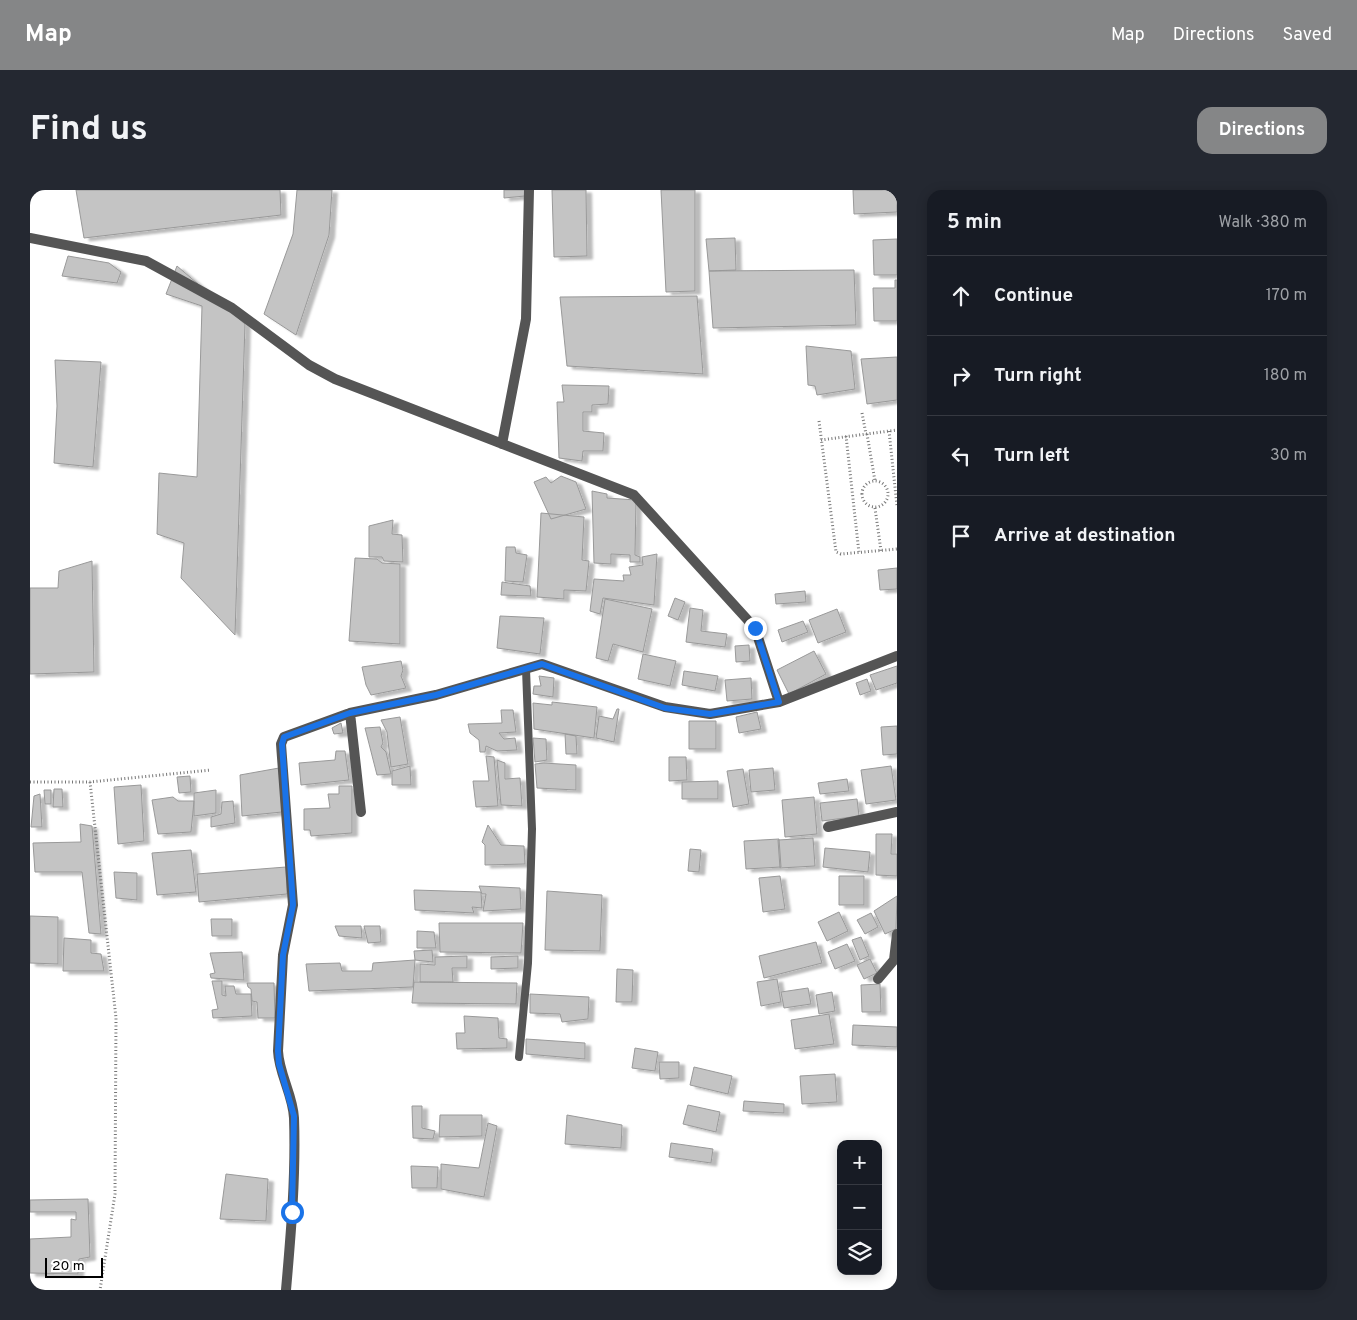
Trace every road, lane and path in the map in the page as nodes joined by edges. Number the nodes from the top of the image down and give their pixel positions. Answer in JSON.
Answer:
{"nodes":[{"id":1,"x":528,"y":190,"type":"edge"},
{"id":2,"x":30,"y":238,"type":"edge"},
{"id":3,"x":862,"y":413,"type":"dead end"},
{"id":4,"x":819,"y":421,"type":"dead end"},
{"id":5,"x":897,"y":430,"type":"edge"},
{"id":6,"x":888,"y":431,"type":"junction"},
{"id":7,"x":867,"y":434,"type":"junction"},
{"id":8,"x":846,"y":436,"type":"junction"},
{"id":9,"x":821,"y":440,"type":"junction"},
{"id":10,"x":502,"y":444,"type":"junction"},
{"id":11,"x":874,"y":481,"type":"junction"},
{"id":12,"x":896,"y":493,"type":"junction"},
{"id":13,"x":861,"y":494,"type":"junction"},
{"id":14,"x":888,"y":494,"type":"junction"},
{"id":15,"x":853,"y":496,"type":"junction"},
{"id":16,"x":897,"y":506,"type":"edge"},
{"id":17,"x":875,"y":508,"type":"junction"},
{"id":18,"x":897,"y":549,"type":"edge"},
{"id":19,"x":881,"y":551,"type":"junction"},
{"id":20,"x":859,"y":553,"type":"junction"},
{"id":21,"x":897,"y":656,"type":"edge"},
{"id":22,"x":526,"y":669,"type":"junction"},
{"id":23,"x":779,"y":702,"type":"junction"},
{"id":24,"x":350,"y":713,"type":"junction"},
{"id":25,"x":211,"y":770,"type":"dead end"},
{"id":26,"x":30,"y":782,"type":"edge"},
{"id":27,"x":90,"y":782,"type":"junction"},
{"id":28,"x":360,"y":812,"type":"dead end"},
{"id":29,"x":897,"y":812,"type":"edge"},
{"id":30,"x":828,"y":827,"type":"dead end"},
{"id":31,"x":897,"y":934,"type":"edge"},
{"id":32,"x":878,"y":979,"type":"dead end"},
{"id":33,"x":519,"y":1057,"type":"dead end"},
{"id":34,"x":100,"y":1290,"type":"edge"},
{"id":35,"x":286,"y":1290,"type":"edge"}],
"edges":[{"from":1,"to":10,"type":"street"},
{"from":2,"to":10,"type":"street"},
{"from":3,"to":7,"type":"path"},
{"from":4,"to":9,"type":"path"},
{"from":5,"to":6,"type":"path"},
{"from":6,"to":7,"type":"path"},
{"from":6,"to":12,"type":"path"},
{"from":7,"to":8,"type":"path"},
{"from":7,"to":11,"type":"path"},
{"from":8,"to":9,"type":"path"},
{"from":8,"to":15,"type":"path"},
{"from":9,"to":20,"type":"path"},
{"from":10,"to":23,"type":"street"},
{"from":11,"to":13,"type":"path"},
{"from":11,"to":14,"type":"path"},
{"from":12,"to":14,"type":"path"},
{"from":12,"to":16,"type":"path"},
{"from":13,"to":15,"type":"path"},
{"from":13,"to":17,"type":"path"},
{"from":14,"to":17,"type":"path"},
{"from":15,"to":20,"type":"path"},
{"from":17,"to":19,"type":"path"},
{"from":18,"to":19,"type":"path"},
{"from":19,"to":20,"type":"path"},
{"from":21,"to":23,"type":"street"},
{"from":22,"to":23,"type":"street"},
{"from":22,"to":24,"type":"street"},
{"from":22,"to":33,"type":"lane"},
{"from":24,"to":28,"type":"street"},
{"from":24,"to":35,"type":"street"},
{"from":25,"to":27,"type":"path"},
{"from":26,"to":27,"type":"path"},
{"from":27,"to":34,"type":"path"},
{"from":29,"to":30,"type":"street"},
{"from":31,"to":32,"type":"street"}]}
